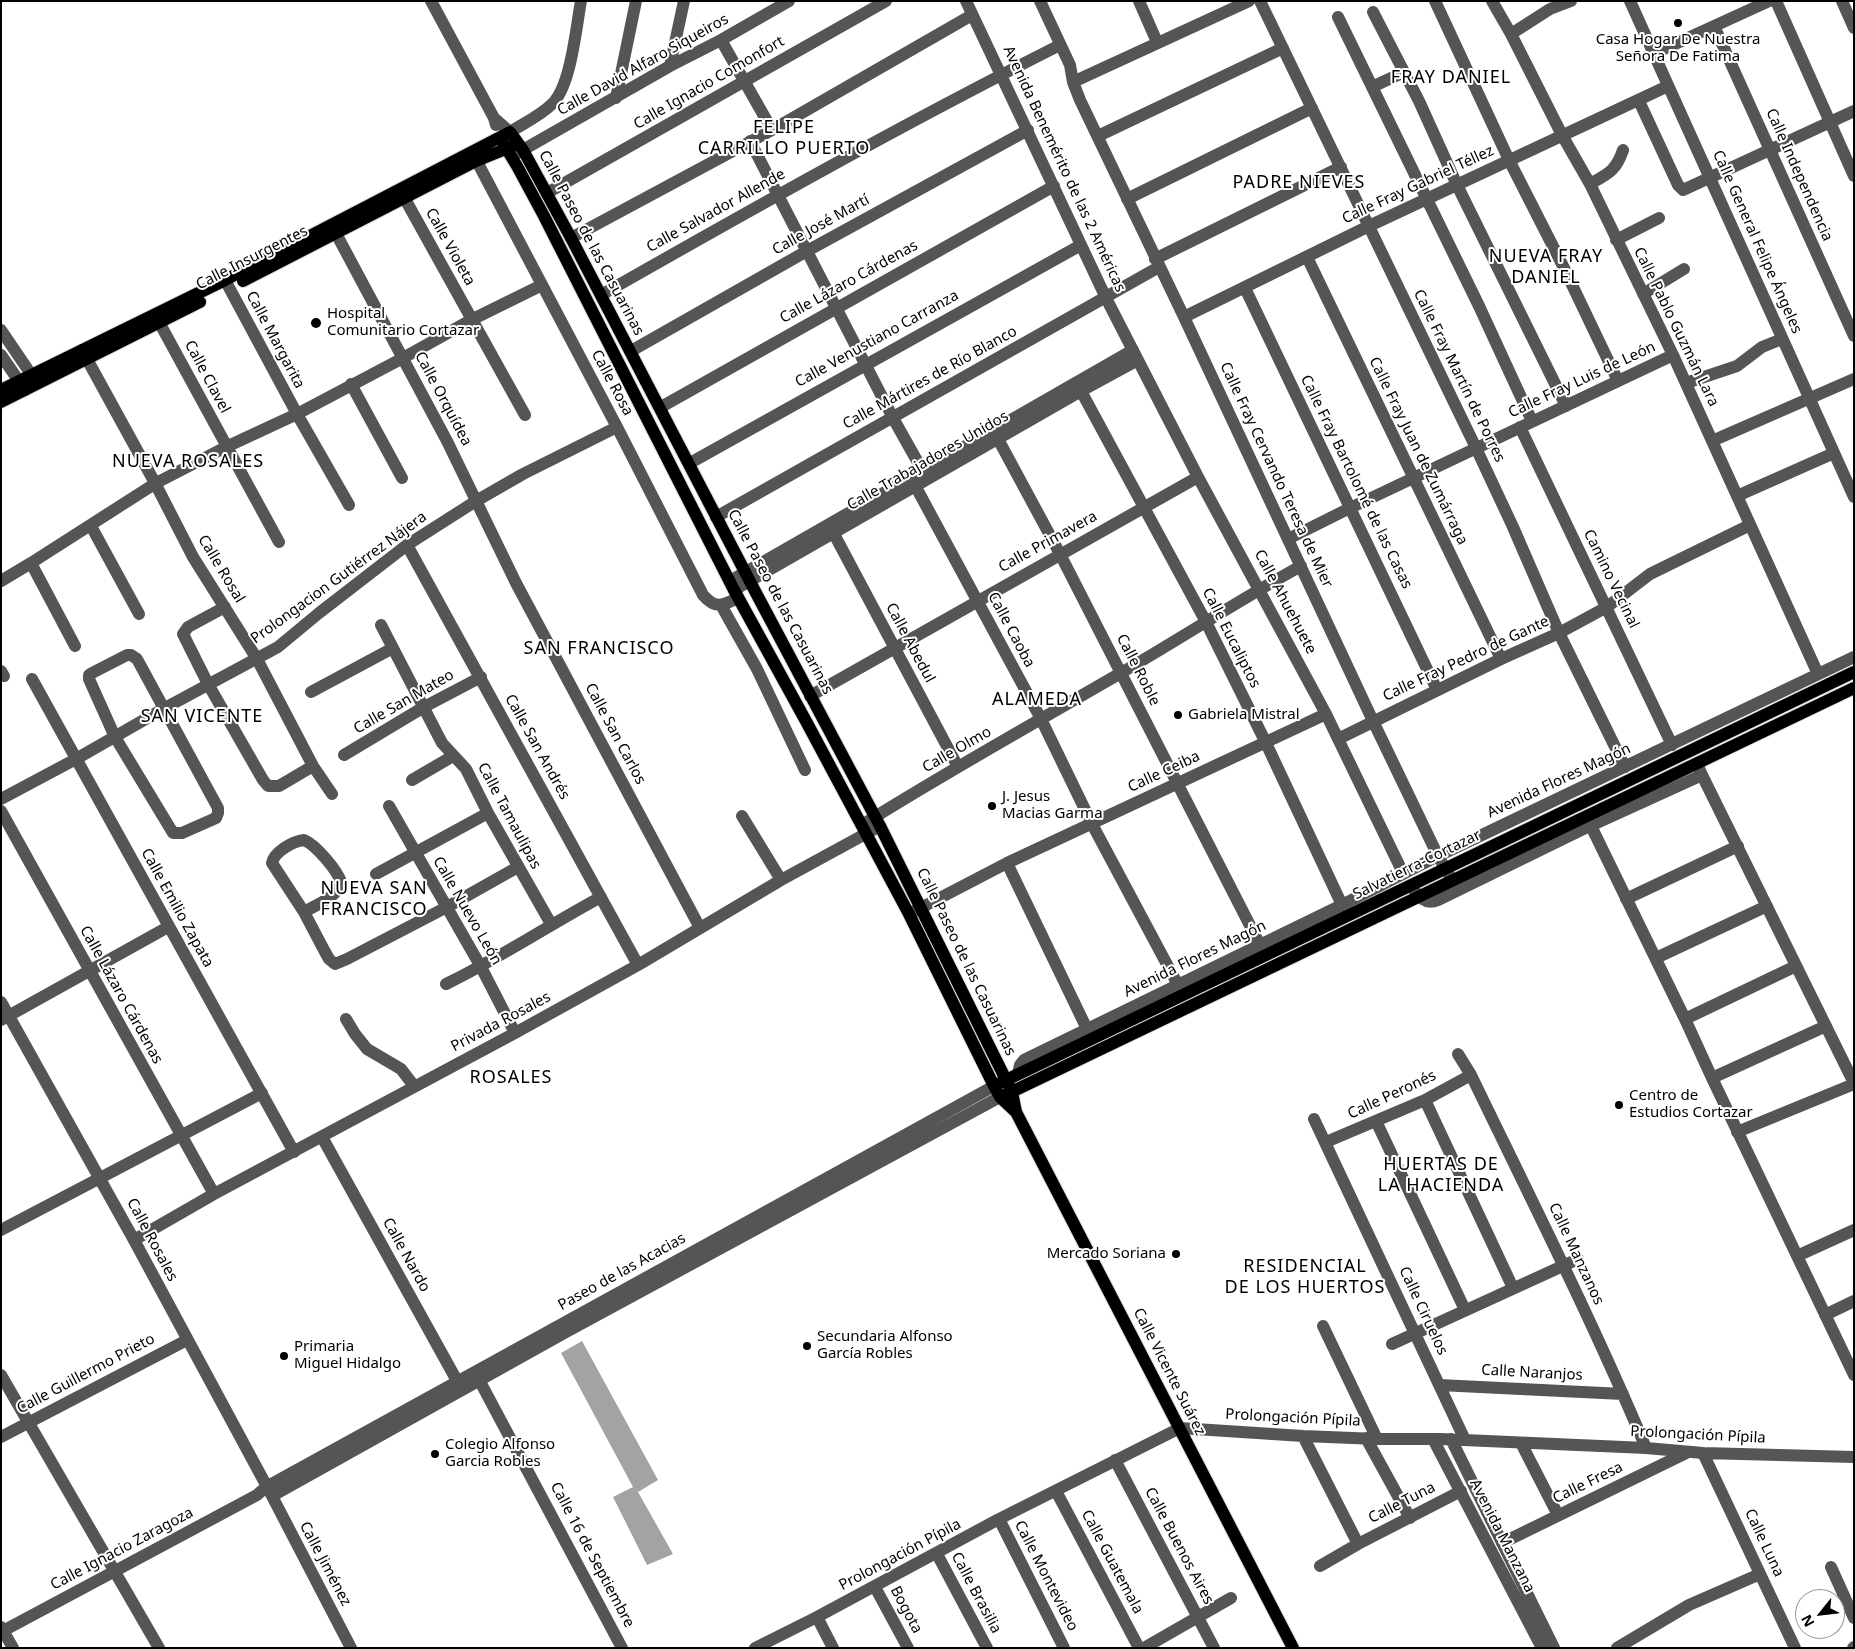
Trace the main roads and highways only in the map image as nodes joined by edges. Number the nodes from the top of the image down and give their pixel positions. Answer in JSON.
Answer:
{"nodes":[{"id":1,"x":512,"y":145,"type":"junction"},
{"id":2,"x":227,"y":284,"type":"junction"},
{"id":3,"x":84,"y":354,"type":"junction"},
{"id":4,"x":22,"y":385,"type":"junction"},
{"id":5,"x":1,"y":390,"type":"edge"},
{"id":6,"x":1,"y":402,"type":"edge"},
{"id":7,"x":1854,"y":672,"type":"edge"},
{"id":8,"x":1854,"y":688,"type":"edge"},
{"id":9,"x":1428,"y":884,"type":"junction"},
{"id":10,"x":1415,"y":891,"type":"junction"},
{"id":11,"x":1006,"y":1080,"type":"junction"},
{"id":12,"x":994,"y":1086,"type":"junction"},
{"id":13,"x":1006,"y":1095,"type":"junction"},
{"id":14,"x":1293,"y":1648,"type":"edge"}],
"edges":[{"from":1,"to":2,"type":"main road","name":"Calle Insurgentes"},
{"from":1,"to":11,"type":"main road","name":"Calle Paseo de las Casuarinas"},
{"from":1,"to":12,"type":"main road","name":"Calle Paseo de las Casuarinas"},
{"from":2,"to":3,"type":"main road","name":"Calle Insurgentes"},
{"from":2,"to":3,"type":"main road","name":"Calle Insurgentes"},
{"from":3,"to":4,"type":"main road","name":"Calle Insurgentes"},
{"from":4,"to":5,"type":"main road","name":"Calle Insurgentes"},
{"from":4,"to":6,"type":"main road","name":"Calle Insurgentes"},
{"from":7,"to":9,"type":"main road","name":"Salvatierra-Cortazar"},
{"from":8,"to":9,"type":"main road","name":"Salvatierra-Cortazar"},
{"from":9,"to":10,"type":"main road","name":"Salvatierra-Cortazar"},
{"from":10,"to":11,"type":"main road","name":"Salvatierra-Cortazar"},
{"from":10,"to":13,"type":"main road","name":"Salvatierra-Cortazar"},
{"from":11,"to":12,"type":"main road","name":"Salvatierra-Cortazar"},
{"from":11,"to":13,"type":"main road","name":"Calle Paseo de las Casuarinas"},
{"from":12,"to":13,"type":"main road","name":"Calle Paseo de las Casuarinas"},
{"from":13,"to":14,"type":"main road","name":"Calle Vicente Suárez"}]}
